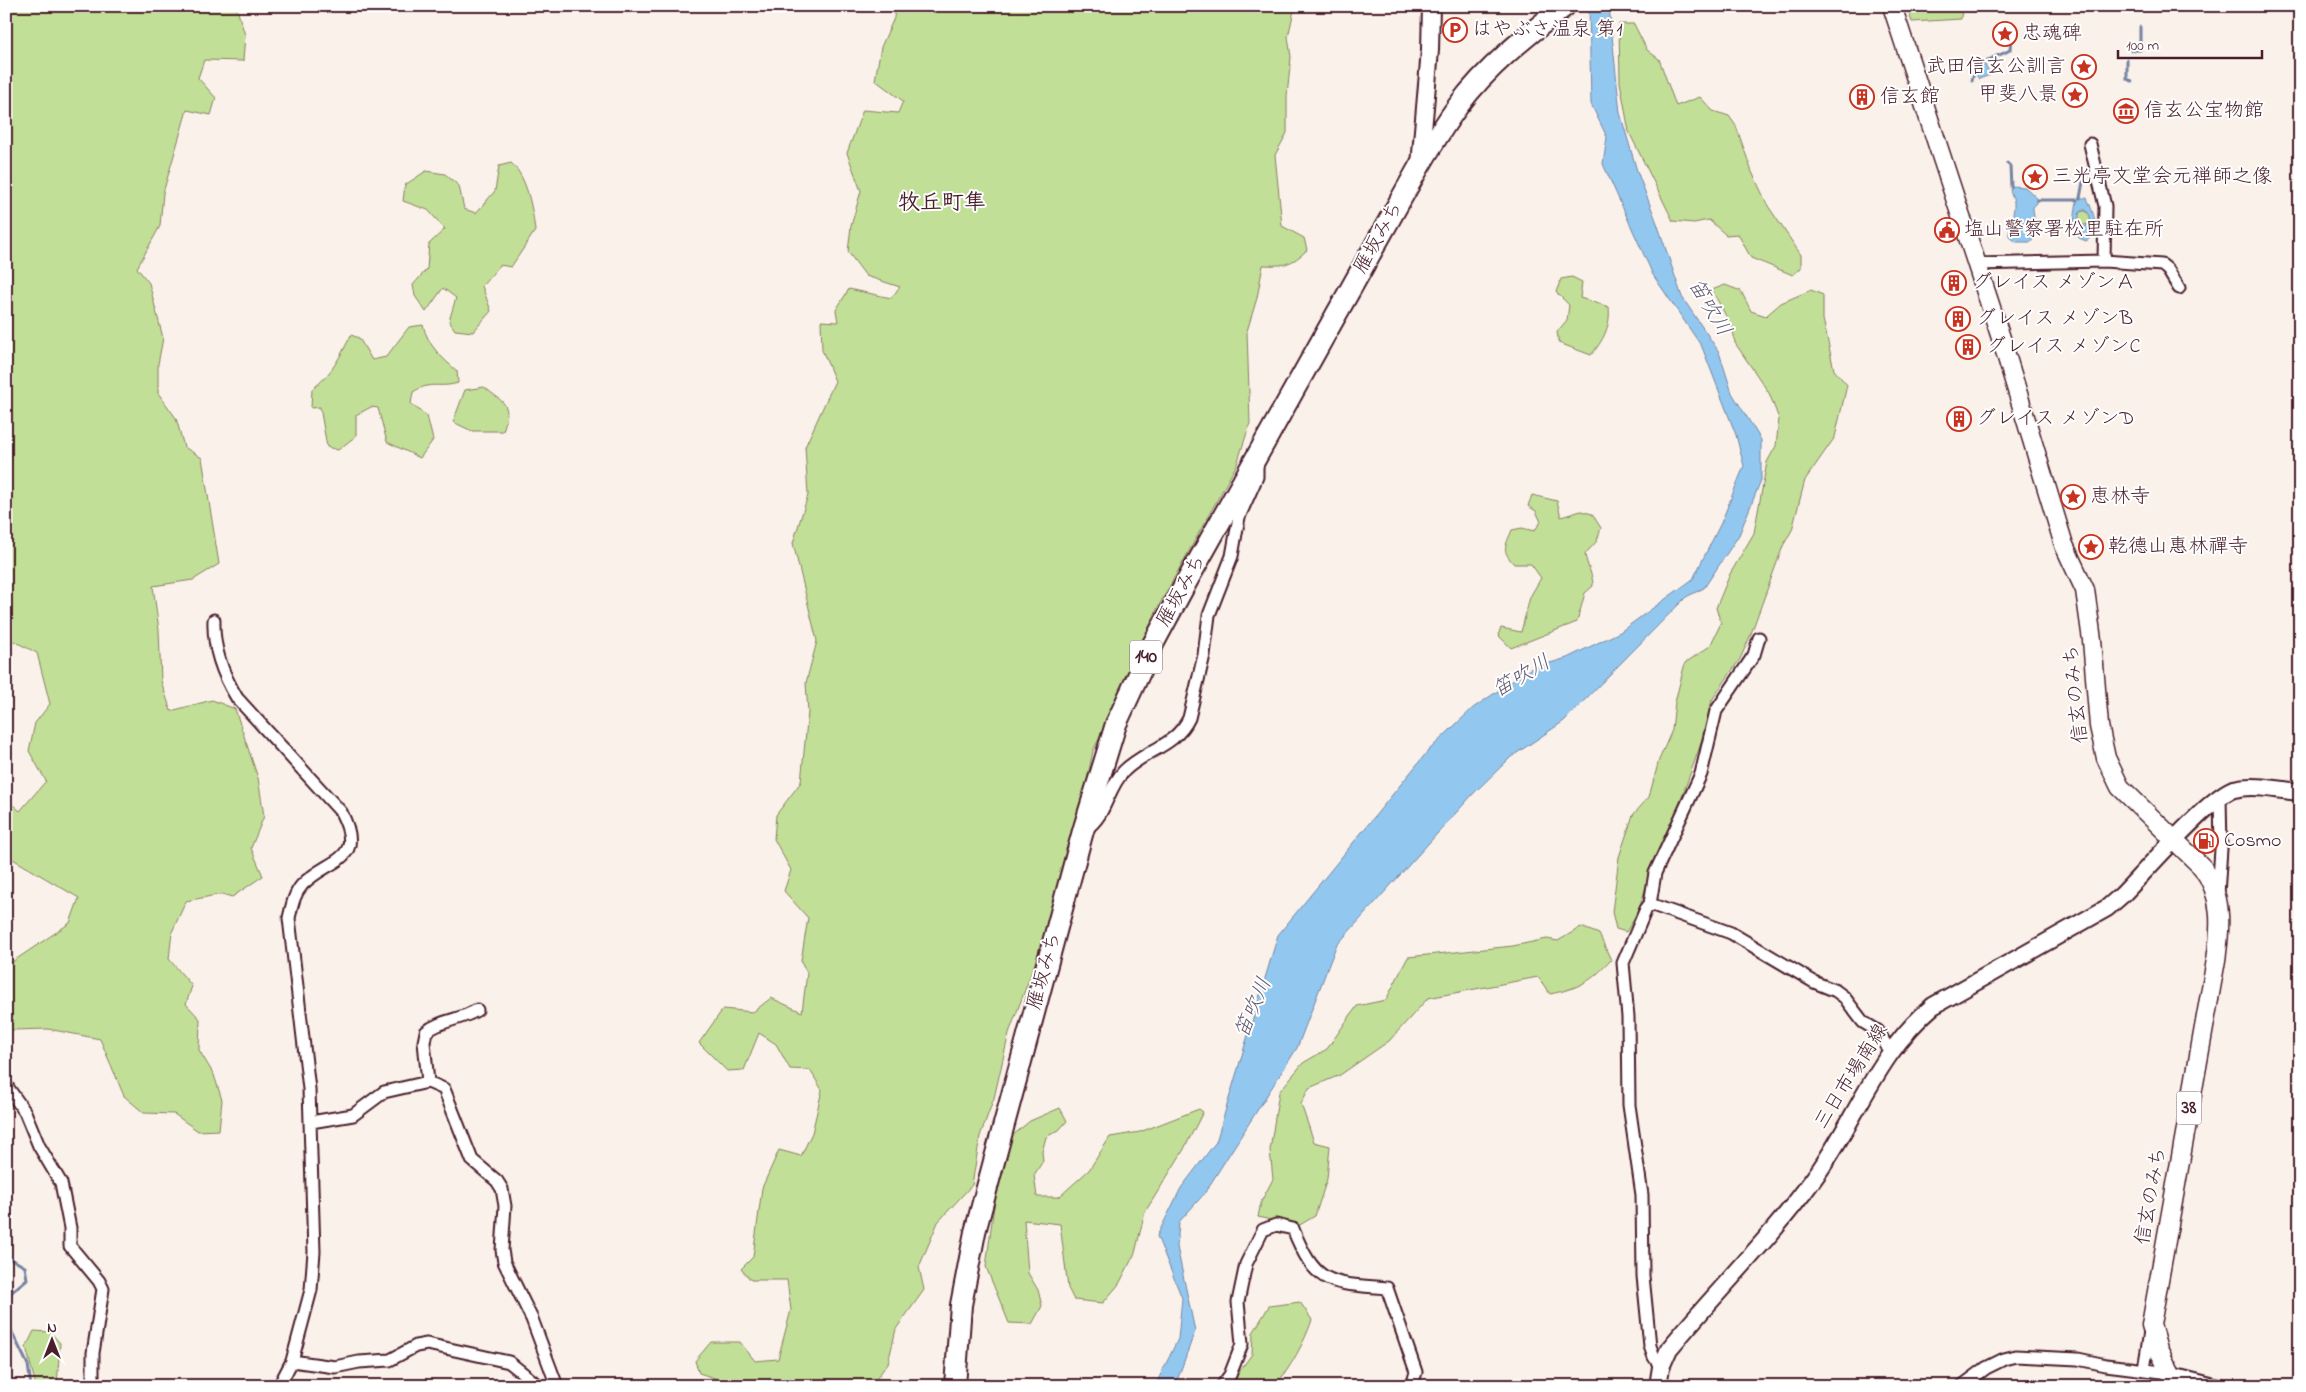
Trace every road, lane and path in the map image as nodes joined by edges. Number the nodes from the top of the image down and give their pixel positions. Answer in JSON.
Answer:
{"nodes":[{"id":1,"x":1431,"y":6,"type":"edge"},
{"id":2,"x":1565,"y":6,"type":"edge"},
{"id":3,"x":1892,"y":6,"type":"edge"},
{"id":4,"x":2090,"y":144,"type":"dead end"},
{"id":5,"x":1420,"y":165,"type":"junction"},
{"id":6,"x":2104,"y":261,"type":"junction"},
{"id":7,"x":1976,"y":264,"type":"junction"},
{"id":8,"x":2179,"y":288,"type":"dead end"},
{"id":9,"x":1256,"y":456,"type":"junction"},
{"id":10,"x":214,"y":620,"type":"dead end"},
{"id":11,"x":1759,"y":638,"type":"dead end"},
{"id":12,"x":2300,"y":792,"type":"edge"},
{"id":13,"x":2220,"y":796,"type":"junction"},
{"id":14,"x":1083,"y":831,"type":"junction"},
{"id":15,"x":2174,"y":841,"type":"junction"},
{"id":16,"x":2218,"y":901,"type":"junction"},
{"id":17,"x":1650,"y":904,"type":"junction"},
{"id":18,"x":477,"y":1010,"type":"dead end"},
{"id":19,"x":1890,"y":1052,"type":"junction"},
{"id":20,"x":428,"y":1082,"type":"junction"},
{"id":21,"x":6,"y":1085,"type":"edge"},
{"id":22,"x":311,"y":1122,"type":"junction"},
{"id":23,"x":2151,"y":1326,"type":"junction"},
{"id":24,"x":292,"y":1361,"type":"junction"},
{"id":25,"x":1661,"y":1367,"type":"junction"},
{"id":26,"x":2144,"y":1369,"type":"junction"},
{"id":27,"x":2174,"y":1379,"type":"edge"},
{"id":28,"x":93,"y":1386,"type":"edge"},
{"id":29,"x":279,"y":1386,"type":"edge"},
{"id":30,"x":539,"y":1386,"type":"edge"},
{"id":31,"x":557,"y":1386,"type":"edge"},
{"id":32,"x":955,"y":1386,"type":"edge"},
{"id":33,"x":1222,"y":1386,"type":"edge"},
{"id":34,"x":1412,"y":1386,"type":"edge"},
{"id":35,"x":1658,"y":1386,"type":"edge"},
{"id":36,"x":1962,"y":1386,"type":"edge"},
{"id":37,"x":2221,"y":1386,"type":"edge"}],
"edges":[{"from":1,"to":5,"type":"main road"},
{"from":2,"to":5,"type":"highway","name":"雁坂みち","number":"140"},
{"from":3,"to":7,"type":"main road","name":"信玄のみち","number":"38"},
{"from":4,"to":6,"type":"street"},
{"from":5,"to":9,"type":"highway","name":"雁坂みち","number":"140"},
{"from":6,"to":7,"type":"street"},
{"from":6,"to":8,"type":"street"},
{"from":7,"to":15,"type":"main road","name":"信玄のみち","number":"38"},
{"from":9,"to":14,"type":"highway","name":"雁坂みち","number":"140"},
{"from":9,"to":14,"type":"street"},
{"from":10,"to":22,"type":"street"},
{"from":11,"to":17,"type":"street"},
{"from":12,"to":13,"type":"main road"},
{"from":13,"to":15,"type":"main road","name":"三日市場南線"},
{"from":13,"to":16,"type":"street"},
{"from":14,"to":32,"type":"highway","name":"雁坂みち","number":"140"},
{"from":15,"to":16,"type":"main road","name":"信玄のみち","number":"38"},
{"from":15,"to":19,"type":"main road","name":"三日市場南線"},
{"from":16,"to":23,"type":"main road","name":"信玄のみち","number":"38"},
{"from":17,"to":19,"type":"street"},
{"from":17,"to":25,"type":"street"},
{"from":18,"to":20,"type":"street"},
{"from":19,"to":25,"type":"main road","name":"三日市場南線"},
{"from":20,"to":22,"type":"street"},
{"from":20,"to":31,"type":"street"},
{"from":21,"to":28,"type":"street"},
{"from":22,"to":24,"type":"street"},
{"from":23,"to":26,"type":"street"},
{"from":23,"to":27,"type":"main road","name":"信玄のみち","number":"38"},
{"from":24,"to":29,"type":"street"},
{"from":24,"to":30,"type":"street"},
{"from":25,"to":35,"type":"main road","name":"三日市場南線"},
{"from":26,"to":27,"type":"street"},
{"from":26,"to":36,"type":"street"},
{"from":27,"to":37,"type":"street"},
{"from":33,"to":34,"type":"street"}]}
